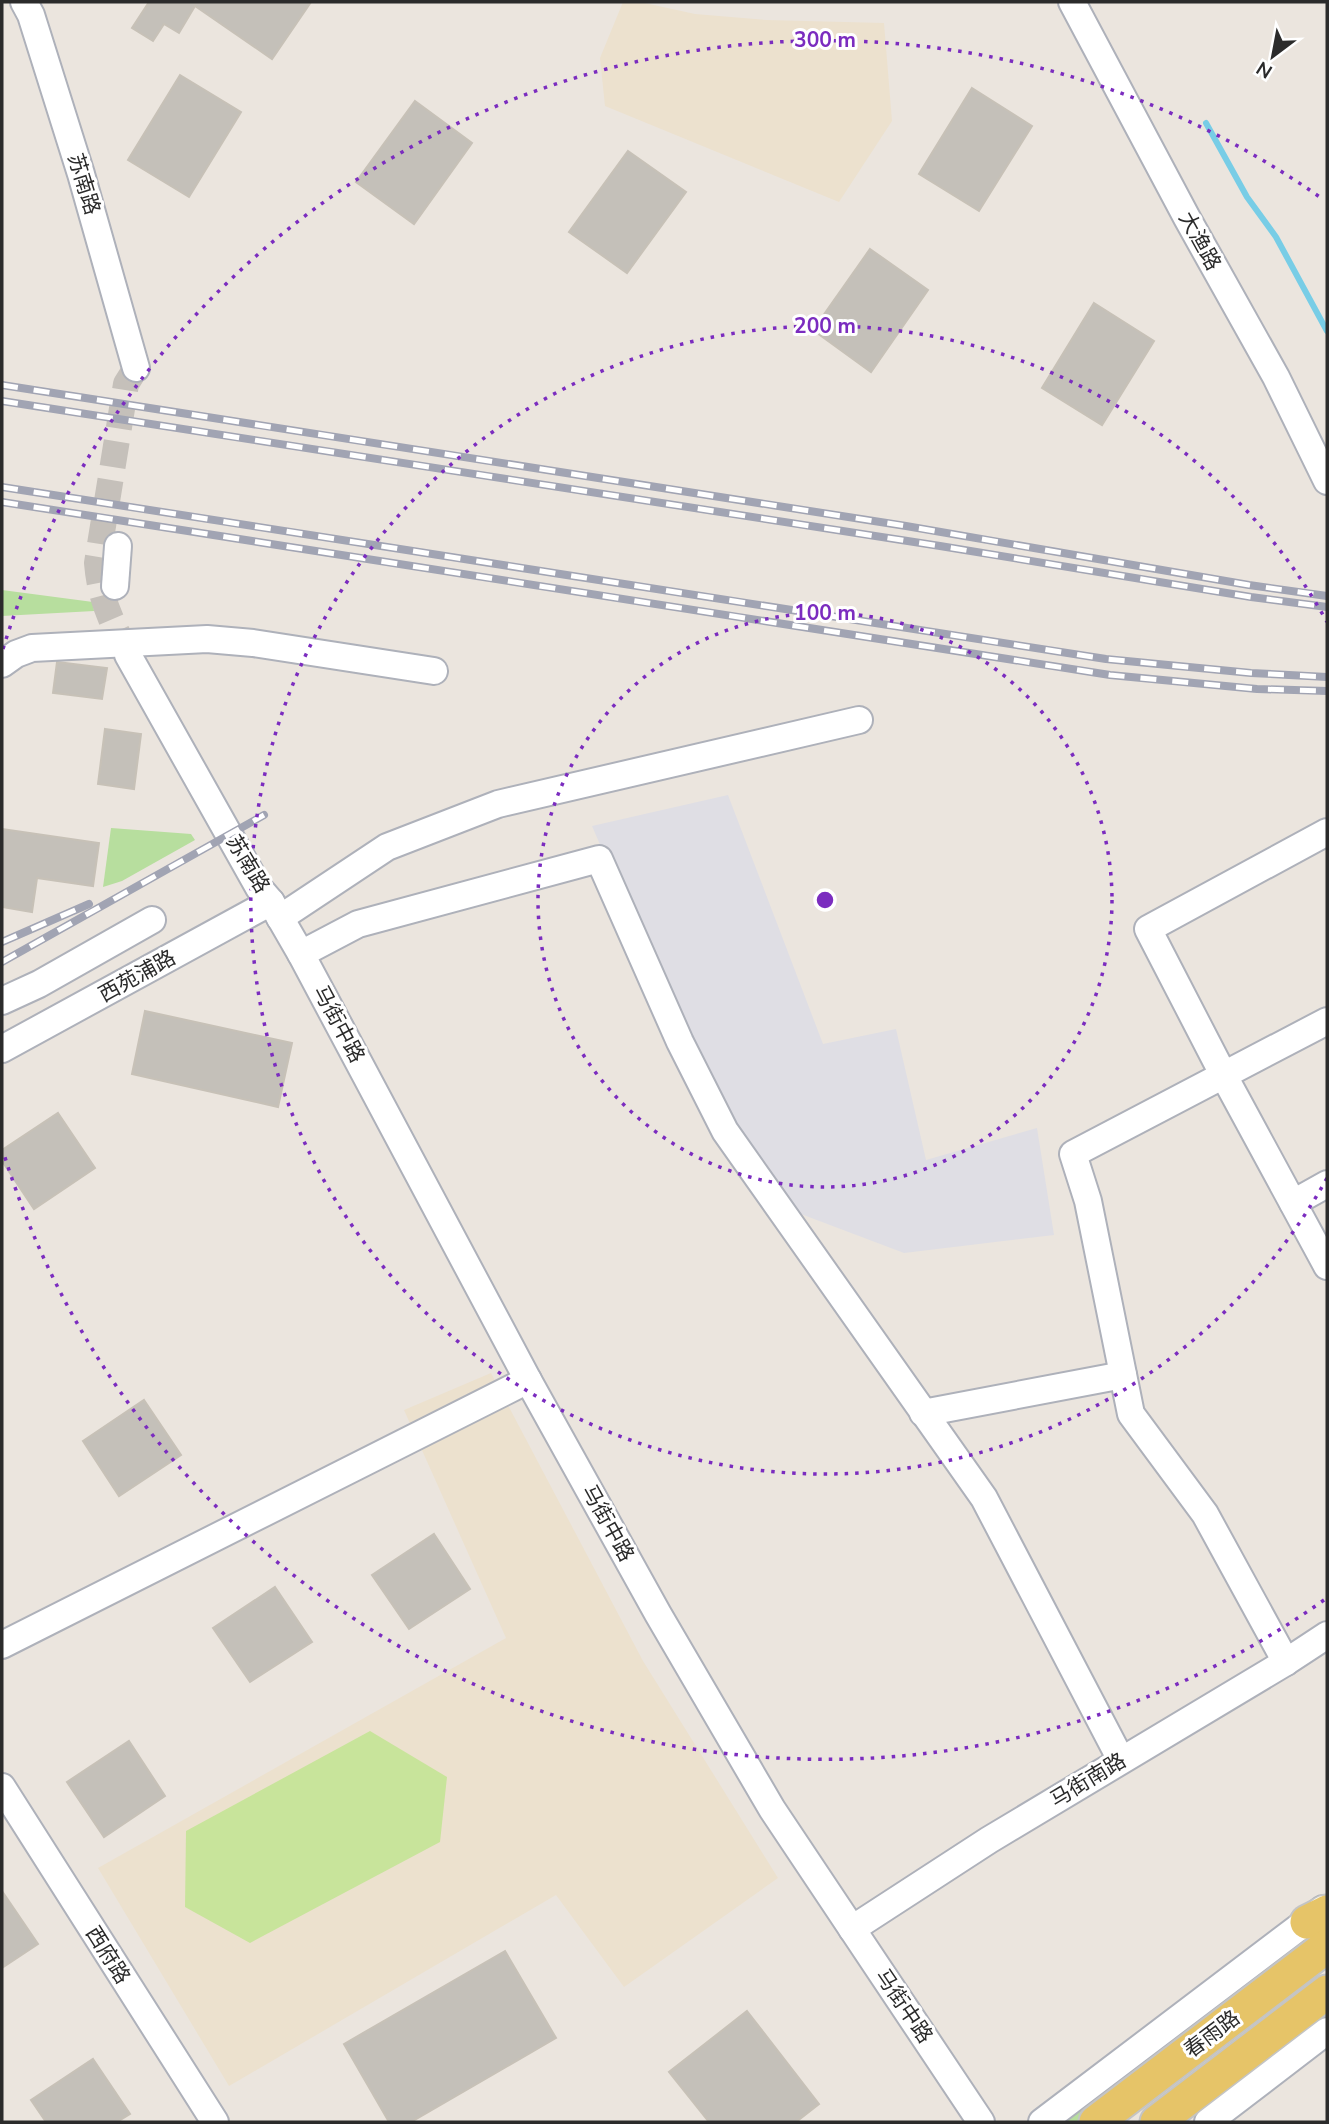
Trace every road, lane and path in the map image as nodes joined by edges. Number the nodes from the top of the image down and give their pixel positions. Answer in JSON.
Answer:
{"nodes":[{"id":1,"x":24,"y":2,"type":"edge"},
{"id":2,"x":1072,"y":2,"type":"edge"},
{"id":3,"x":136,"y":368,"type":"tunnel mouth"},
{"id":4,"x":1327,"y":481,"type":"edge"},
{"id":5,"x":118,"y":546,"type":"dead end"},
{"id":6,"x":115,"y":586,"type":"dead end"},
{"id":7,"x":138,"y":654,"type":"tunnel mouth"},
{"id":8,"x":2,"y":664,"type":"edge"},
{"id":9,"x":434,"y":671,"type":"dead end"},
{"id":10,"x":859,"y":720,"type":"dead end"},
{"id":11,"x":1327,"y":832,"type":"edge"},
{"id":12,"x":276,"y":910,"type":"junction"},
{"id":13,"x":152,"y":920,"type":"dead end"},
{"id":14,"x":301,"y":954,"type":"junction"},
{"id":15,"x":2,"y":1000,"type":"edge"},
{"id":16,"x":1327,"y":1021,"type":"edge"},
{"id":17,"x":2,"y":1049,"type":"edge"},
{"id":18,"x":1224,"y":1076,"type":"junction"},
{"id":19,"x":1327,"y":1184,"type":"edge"},
{"id":20,"x":1293,"y":1203,"type":"junction"},
{"id":21,"x":1327,"y":1266,"type":"edge"},
{"id":22,"x":1123,"y":1375,"type":"junction"},
{"id":23,"x":528,"y":1380,"type":"junction"},
{"id":24,"x":923,"y":1413,"type":"junction"},
{"id":25,"x":1327,"y":1635,"type":"edge"},
{"id":26,"x":2,"y":1645,"type":"edge"},
{"id":27,"x":1286,"y":1662,"type":"junction"},
{"id":28,"x":1121,"y":1760,"type":"junction"},
{"id":29,"x":2,"y":1787,"type":"edge"},
{"id":30,"x":1322,"y":1922,"type":"edge"},
{"id":31,"x":852,"y":1928,"type":"junction"},
{"id":32,"x":1327,"y":1992,"type":"edge"},
{"id":33,"x":1327,"y":2031,"type":"edge"},
{"id":34,"x":215,"y":2122,"type":"edge"},
{"id":35,"x":981,"y":2122,"type":"edge"},
{"id":36,"x":1042,"y":2122,"type":"edge"},
{"id":37,"x":1096,"y":2122,"type":"edge"},
{"id":38,"x":1157,"y":2122,"type":"edge"},
{"id":39,"x":1208,"y":2122,"type":"edge"}],
"edges":[{"from":1,"to":3,"type":"street","name":"苏南路"},
{"from":2,"to":4,"type":"street","name":"大渔路"},
{"from":5,"to":6,"type":"street"},
{"from":7,"to":12,"type":"street","name":"苏南路"},
{"from":8,"to":9,"type":"street"},
{"from":10,"to":12,"type":"street","name":"西苑浦路"},
{"from":11,"to":18,"type":"street"},
{"from":12,"to":14,"type":"street","name":"马街中路"},
{"from":12,"to":17,"type":"street","name":"西苑浦路"},
{"from":13,"to":15,"type":"street"},
{"from":14,"to":23,"type":"street","name":"马街中路"},
{"from":14,"to":24,"type":"street"},
{"from":16,"to":18,"type":"street"},
{"from":18,"to":20,"type":"street"},
{"from":18,"to":22,"type":"street"},
{"from":19,"to":20,"type":"street"},
{"from":20,"to":21,"type":"street"},
{"from":22,"to":24,"type":"street"},
{"from":22,"to":27,"type":"street"},
{"from":23,"to":26,"type":"street"},
{"from":23,"to":31,"type":"street","name":"马街中路"},
{"from":24,"to":28,"type":"street"},
{"from":25,"to":27,"type":"street","name":"马街南路"},
{"from":27,"to":28,"type":"street","name":"马街南路"},
{"from":28,"to":31,"type":"street","name":"马街南路"},
{"from":29,"to":34,"type":"street","name":"西府路"},
{"from":30,"to":36,"type":"street"},
{"from":30,"to":37,"type":"main road","name":"春雨路"},
{"from":31,"to":35,"type":"street","name":"马街中路"},
{"from":32,"to":38,"type":"main road","name":"春雨路"},
{"from":33,"to":39,"type":"street"}]}
